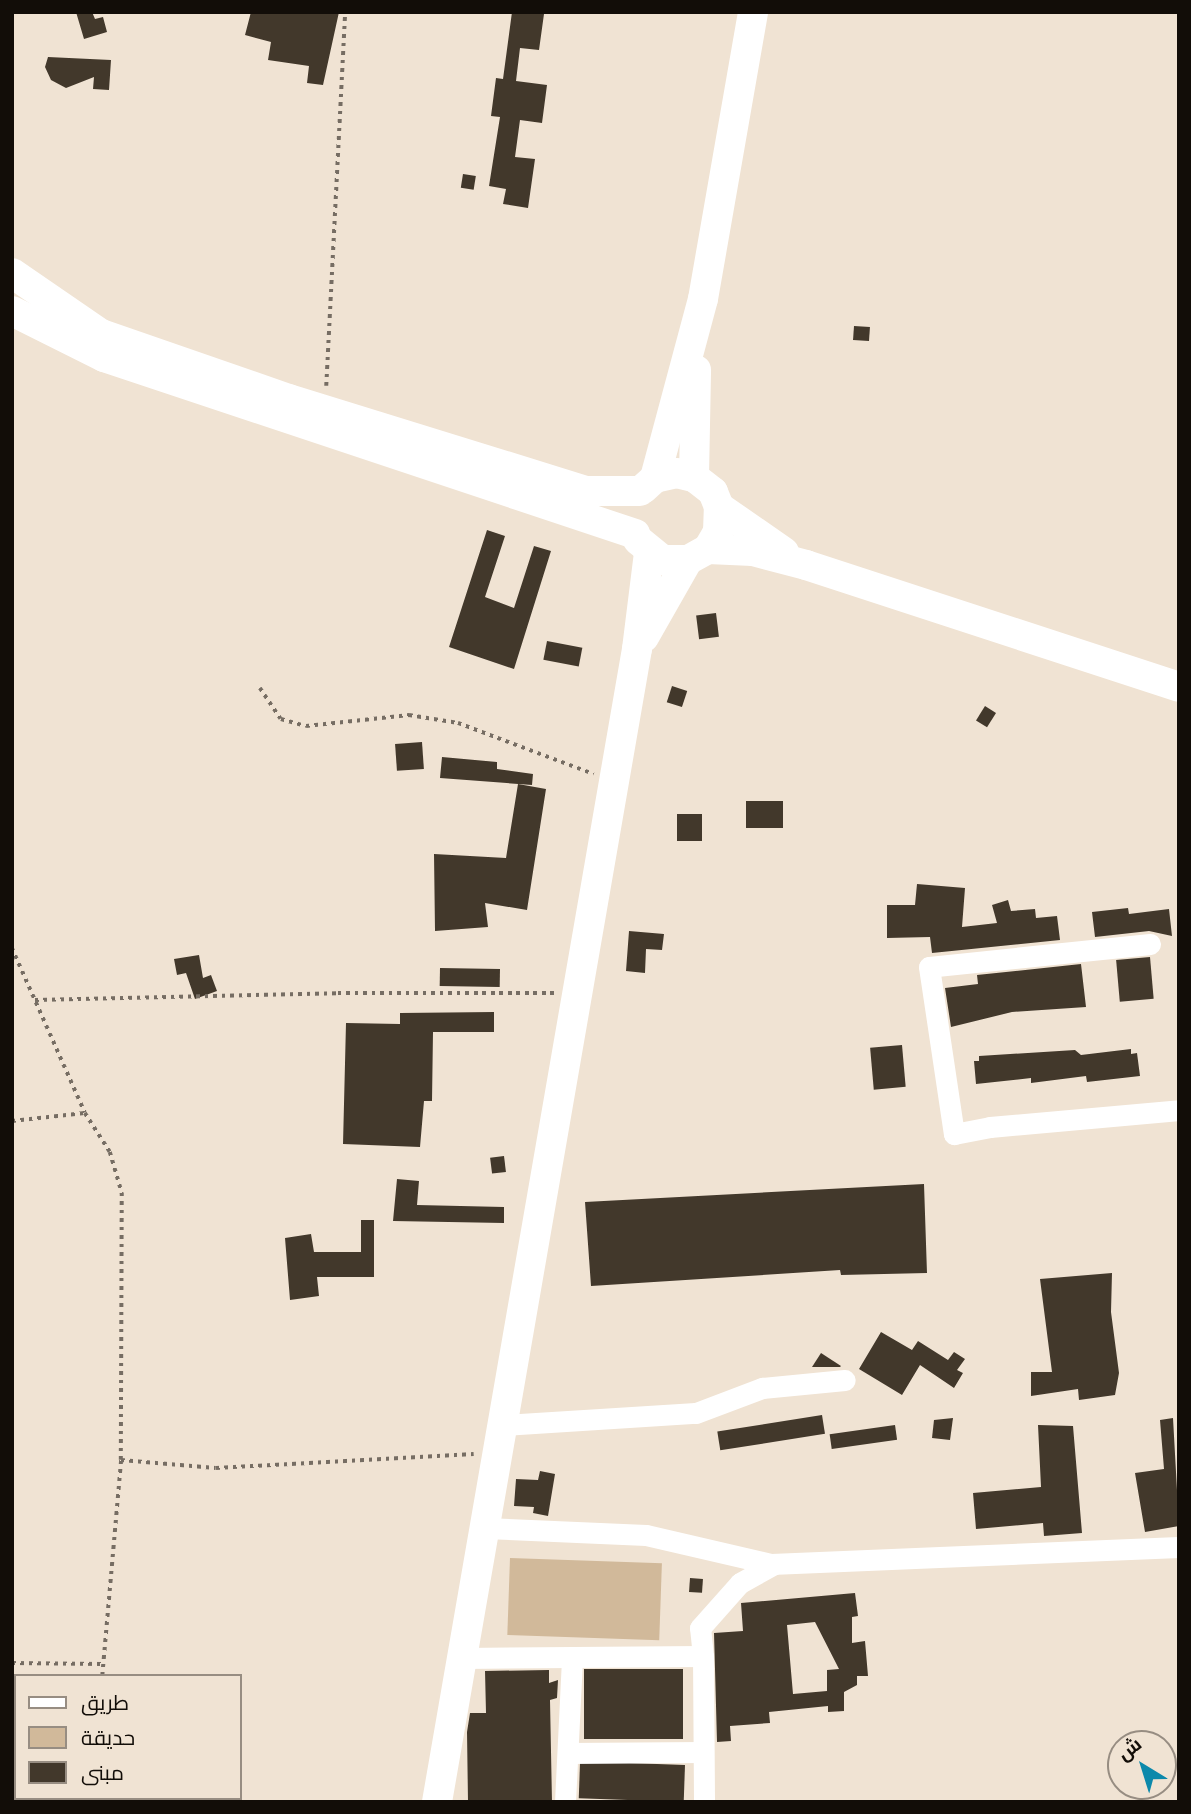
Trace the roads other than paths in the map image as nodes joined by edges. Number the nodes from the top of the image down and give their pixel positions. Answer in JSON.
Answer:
{"nodes":[{"id":1,"x":753,"y":12,"type":"edge"},
{"id":2,"x":12,"y":273,"type":"edge"},
{"id":3,"x":12,"y":311,"type":"edge"},
{"id":4,"x":696,"y":327,"type":"junction"},
{"id":5,"x":694,"y":477,"type":"junction"},
{"id":6,"x":648,"y":484,"type":"junction"},
{"id":7,"x":719,"y":508,"type":"junction"},
{"id":8,"x":642,"y":544,"type":"junction"},
{"id":9,"x":698,"y":555,"type":"junction"},
{"id":10,"x":806,"y":565,"type":"junction"},
{"id":11,"x":637,"y":649,"type":"junction"},
{"id":12,"x":1179,"y":687,"type":"edge"},
{"id":13,"x":1150,"y":944,"type":"dead end"},
{"id":14,"x":1179,"y":1110,"type":"edge"},
{"id":15,"x":845,"y":1380,"type":"dead end"},
{"id":16,"x":503,"y":1425,"type":"junction"},
{"id":17,"x":485,"y":1528,"type":"junction"},
{"id":18,"x":1179,"y":1547,"type":"edge"},
{"id":19,"x":774,"y":1564,"type":"junction"},
{"id":20,"x":703,"y":1656,"type":"junction"},
{"id":21,"x":572,"y":1657,"type":"junction"},
{"id":22,"x":462,"y":1658,"type":"junction"},
{"id":23,"x":704,"y":1752,"type":"junction"},
{"id":24,"x":568,"y":1753,"type":"junction"},
{"id":25,"x":438,"y":1802,"type":"edge"},
{"id":26,"x":565,"y":1802,"type":"edge"},
{"id":27,"x":704,"y":1802,"type":"edge"}],
"edges":[{"from":1,"to":4,"type":"main road"},
{"from":2,"to":6,"type":"main road"},
{"from":3,"to":8,"type":"main road"},
{"from":4,"to":5,"type":"main road"},
{"from":4,"to":6,"type":"main road"},
{"from":5,"to":6,"type":"main road"},
{"from":5,"to":7,"type":"main road"},
{"from":6,"to":8,"type":"main road"},
{"from":7,"to":9,"type":"main road"},
{"from":7,"to":10,"type":"main road"},
{"from":8,"to":9,"type":"main road"},
{"from":8,"to":11,"type":"main road"},
{"from":9,"to":10,"type":"main road"},
{"from":9,"to":11,"type":"main road"},
{"from":10,"to":12,"type":"main road"},
{"from":11,"to":16,"type":"main road"},
{"from":13,"to":14,"type":"street"},
{"from":15,"to":16,"type":"street"},
{"from":16,"to":17,"type":"main road"},
{"from":17,"to":19,"type":"street"},
{"from":17,"to":22,"type":"main road"},
{"from":18,"to":19,"type":"street"},
{"from":19,"to":20,"type":"street"},
{"from":20,"to":21,"type":"street"},
{"from":20,"to":23,"type":"street"},
{"from":21,"to":22,"type":"street"},
{"from":21,"to":24,"type":"street"},
{"from":22,"to":25,"type":"main road"},
{"from":23,"to":24,"type":"street"},
{"from":23,"to":27,"type":"street"},
{"from":24,"to":26,"type":"street"}]}
